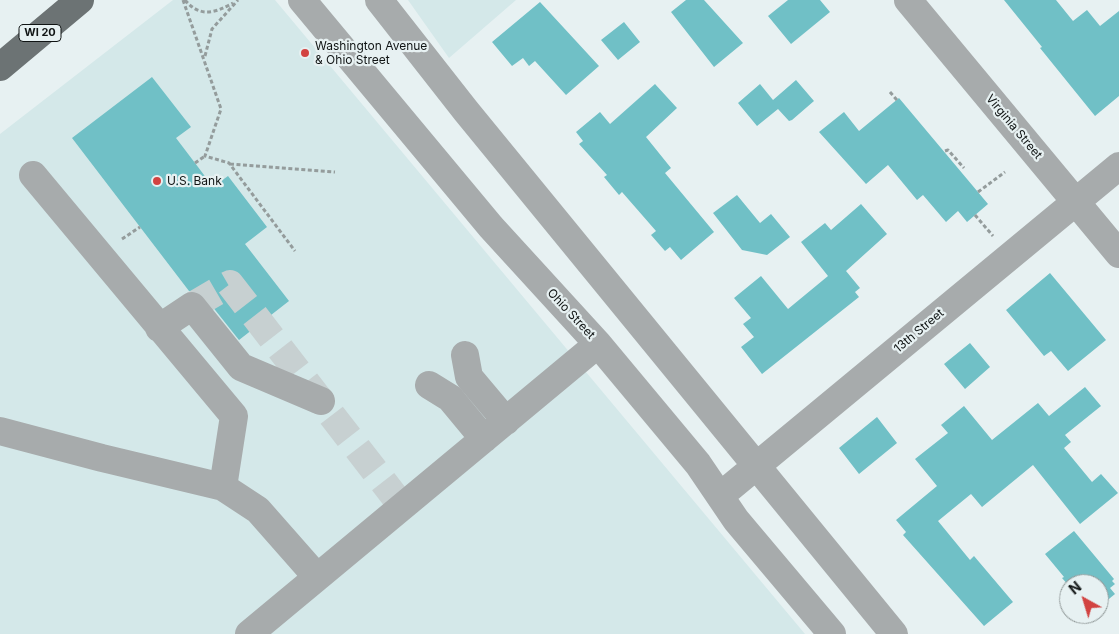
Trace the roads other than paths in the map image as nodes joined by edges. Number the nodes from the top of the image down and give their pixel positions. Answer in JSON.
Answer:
{"nodes":[{"id":1,"x":80,"y":0,"type":"edge"},
{"id":2,"x":302,"y":0,"type":"edge"},
{"id":3,"x":379,"y":0,"type":"edge"},
{"id":4,"x":908,"y":0,"type":"edge"},
{"id":5,"x":0,"y":67,"type":"edge"},
{"id":6,"x":1119,"y":166,"type":"edge"},
{"id":7,"x":33,"y":175,"type":"dead end"},
{"id":8,"x":1076,"y":202,"type":"junction"},
{"id":9,"x":1119,"y":254,"type":"edge"},
{"id":10,"x":159,"y":328,"type":"junction"},
{"id":11,"x":598,"y":344,"type":"junction"},
{"id":12,"x":321,"y":401,"type":"dead end"},
{"id":13,"x":506,"y":421,"type":"junction"},
{"id":14,"x":0,"y":431,"type":"edge"},
{"id":15,"x":484,"y":439,"type":"junction"},
{"id":16,"x":756,"y":466,"type":"junction"},
{"id":17,"x":223,"y":487,"type":"junction"},
{"id":18,"x":720,"y":496,"type":"junction"},
{"id":19,"x":317,"y":577,"type":"junction"},
{"id":20,"x":249,"y":634,"type":"edge"},
{"id":21,"x":832,"y":634,"type":"edge"},
{"id":22,"x":894,"y":634,"type":"edge"}],
"edges":[{"from":1,"to":5,"type":"main road","number":"WI 20"},
{"from":2,"to":11,"type":"street","name":"Ohio Street"},
{"from":3,"to":16,"type":"street"},
{"from":4,"to":8,"type":"street","name":"Virginia Street"},
{"from":6,"to":8,"type":"street","name":"13th Street"},
{"from":7,"to":10,"type":"street"},
{"from":8,"to":9,"type":"street","name":"Virginia Street"},
{"from":8,"to":16,"type":"street","name":"13th Street"},
{"from":10,"to":12,"type":"street"},
{"from":10,"to":17,"type":"street"},
{"from":11,"to":13,"type":"street"},
{"from":11,"to":18,"type":"street","name":"Ohio Street"},
{"from":13,"to":15,"type":"street"},
{"from":13,"to":15,"type":"street"},
{"from":14,"to":17,"type":"street"},
{"from":15,"to":19,"type":"street"},
{"from":16,"to":18,"type":"street","name":"13th Street"},
{"from":16,"to":22,"type":"street"},
{"from":17,"to":19,"type":"street"},
{"from":18,"to":21,"type":"street","name":"Ohio Street"},
{"from":19,"to":20,"type":"street"}]}
